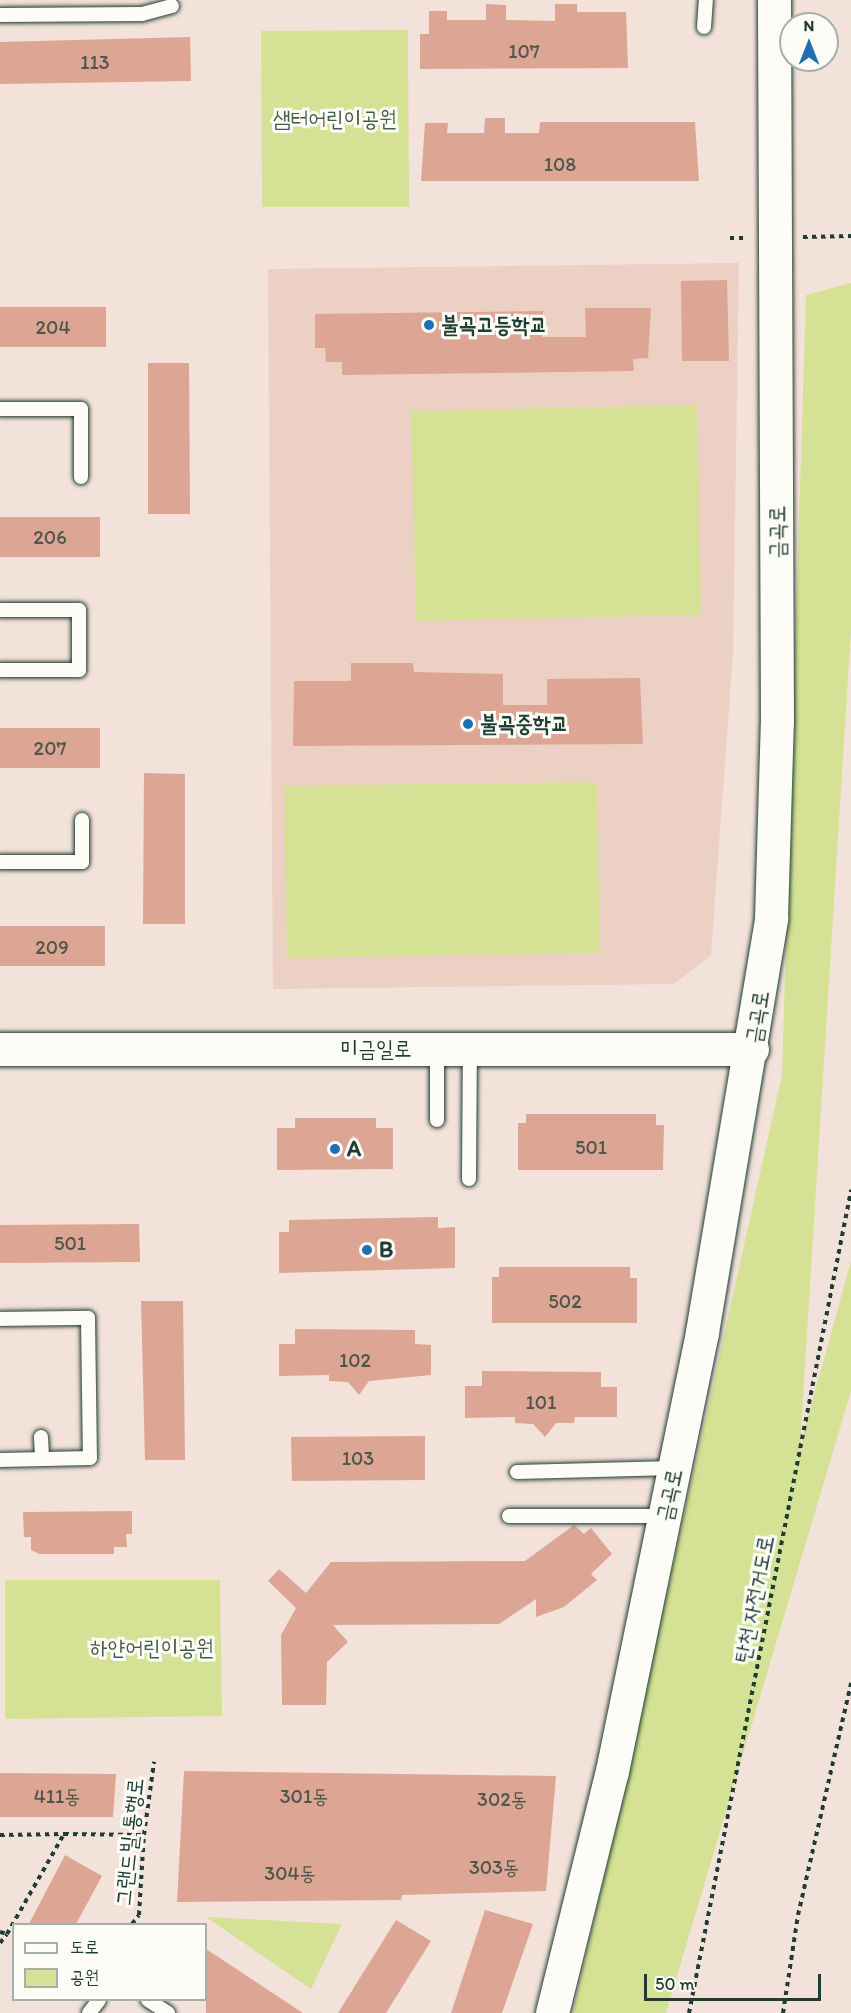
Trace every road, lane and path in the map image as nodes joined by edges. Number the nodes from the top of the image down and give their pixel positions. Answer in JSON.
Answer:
{"nodes":[{"id":1,"x":12,"y":0,"type":"edge"},
{"id":2,"x":70,"y":0,"type":"edge"},
{"id":3,"x":706,"y":0,"type":"edge"},
{"id":4,"x":774,"y":0,"type":"edge"},
{"id":5,"x":172,"y":6,"type":"dead end"},
{"id":6,"x":129,"y":7,"type":"edge"},
{"id":7,"x":6,"y":15,"type":"edge"},
{"id":8,"x":70,"y":15,"type":"junction"},
{"id":9,"x":704,"y":27,"type":"dead end"},
{"id":10,"x":0,"y":409,"type":"edge"},
{"id":11,"x":81,"y":477,"type":"dead end"},
{"id":12,"x":0,"y":610,"type":"edge"},
{"id":13,"x":0,"y":670,"type":"edge"},
{"id":14,"x":82,"y":820,"type":"dead end"},
{"id":15,"x":0,"y":862,"type":"edge"},
{"id":16,"x":0,"y":1049,"type":"edge"},
{"id":17,"x":437,"y":1049,"type":"junction"},
{"id":18,"x":470,"y":1049,"type":"junction"},
{"id":19,"x":752,"y":1049,"type":"junction"},
{"id":20,"x":437,"y":1120,"type":"dead end"},
{"id":21,"x":469,"y":1179,"type":"dead end"},
{"id":22,"x":851,"y":1190,"type":"edge"},
{"id":23,"x":0,"y":1319,"type":"edge"},
{"id":24,"x":41,"y":1437,"type":"dead end"},
{"id":25,"x":42,"y":1459,"type":"junction"},
{"id":26,"x":0,"y":1460,"type":"edge"},
{"id":27,"x":674,"y":1468,"type":"junction"},
{"id":28,"x":517,"y":1472,"type":"dead end"},
{"id":29,"x":509,"y":1516,"type":"dead end"},
{"id":30,"x":664,"y":1516,"type":"junction"},
{"id":31,"x":851,"y":1683,"type":"edge"},
{"id":32,"x":154,"y":1762,"type":"dead end"},
{"id":33,"x":64,"y":1834,"type":"junction"},
{"id":34,"x":0,"y":1835,"type":"edge"},
{"id":35,"x":144,"y":1835,"type":"junction"},
{"id":36,"x":13,"y":1923,"type":"edge"},
{"id":37,"x":133,"y":1923,"type":"edge"},
{"id":38,"x":12,"y":1925,"type":"edge"},
{"id":39,"x":0,"y":1932,"type":"edge"},
{"id":40,"x":7,"y":1934,"type":"junction"},
{"id":41,"x":0,"y":1943,"type":"edge"},
{"id":42,"x":98,"y":2001,"type":"edge"},
{"id":43,"x":150,"y":2001,"type":"edge"},
{"id":44,"x":89,"y":2013,"type":"edge"},
{"id":45,"x":168,"y":2013,"type":"edge"},
{"id":46,"x":552,"y":2013,"type":"edge"},
{"id":47,"x":689,"y":2013,"type":"edge"},
{"id":48,"x":783,"y":2013,"type":"edge"}],
"edges":[{"from":1,"to":7,"type":"lane"},
{"from":2,"to":8,"type":"lane"},
{"from":3,"to":9,"type":"lane"},
{"from":4,"to":19,"type":"main road","name":"금곡로"},
{"from":5,"to":6,"type":"lane"},
{"from":6,"to":8,"type":"lane"},
{"from":7,"to":8,"type":"lane"},
{"from":10,"to":11,"type":"lane"},
{"from":12,"to":13,"type":"lane"},
{"from":14,"to":15,"type":"lane"},
{"from":16,"to":17,"type":"main road","name":"미금일로"},
{"from":17,"to":18,"type":"main road","name":"미금일로"},
{"from":17,"to":20,"type":"lane"},
{"from":18,"to":19,"type":"main road","name":"미금일로"},
{"from":18,"to":21,"type":"lane"},
{"from":19,"to":27,"type":"main road","name":"금곡로"},
{"from":22,"to":47,"type":"path","name":"탄천 자전거도로"},
{"from":23,"to":25,"type":"lane"},
{"from":24,"to":25,"type":"lane"},
{"from":25,"to":26,"type":"lane"},
{"from":27,"to":28,"type":"lane"},
{"from":27,"to":30,"type":"main road","name":"금곡로"},
{"from":29,"to":30,"type":"lane"},
{"from":30,"to":46,"type":"main road","name":"금곡로"},
{"from":31,"to":48,"type":"path"},
{"from":32,"to":35,"type":"path","name":"그랜드빌 통행로"},
{"from":33,"to":34,"type":"path"},
{"from":33,"to":35,"type":"path"},
{"from":33,"to":36,"type":"path"},
{"from":35,"to":37,"type":"path","name":"그랜드빌 통행로"},
{"from":38,"to":40,"type":"path"},
{"from":39,"to":40,"type":"path"},
{"from":40,"to":41,"type":"path"},
{"from":42,"to":44,"type":"lane"},
{"from":43,"to":45,"type":"lane"}]}
